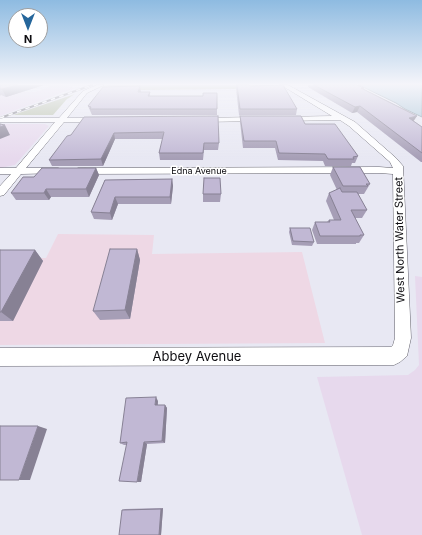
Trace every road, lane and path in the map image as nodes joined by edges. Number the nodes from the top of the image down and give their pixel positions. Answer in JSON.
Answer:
{"nodes":[{"id":1,"x":70,"y":110,"type":"edge"},
{"id":2,"x":328,"y":110,"type":"edge"},
{"id":3,"x":342,"y":118,"type":"junction"},
{"id":4,"x":0,"y":120,"type":"edge"},
{"id":5,"x":61,"y":120,"type":"junction"},
{"id":6,"x":105,"y":120,"type":"edge"},
{"id":7,"x":192,"y":120,"type":"edge"},
{"id":8,"x":0,"y":171,"type":"edge"},
{"id":9,"x":19,"y":171,"type":"junction"},
{"id":10,"x":399,"y":172,"type":"junction"},
{"id":11,"x":0,"y":193,"type":"edge"},
{"id":12,"x":394,"y":356,"type":"joint"},
{"id":13,"x":0,"y":357,"type":"edge"}],
"edges":[{"from":1,"to":5,"type":"street"},
{"from":2,"to":3,"type":"street","name":"West North Water Street"},
{"from":3,"to":7,"type":"street"},
{"from":3,"to":10,"type":"street","name":"West North Water Street"},
{"from":4,"to":5,"type":"street"},
{"from":5,"to":6,"type":"street"},
{"from":5,"to":9,"type":"street"},
{"from":8,"to":9,"type":"street","name":"Edna Avenue"},
{"from":9,"to":10,"type":"street","name":"Edna Avenue"},
{"from":9,"to":11,"type":"street"},
{"from":10,"to":12,"type":"street","name":"West North Water Street"},
{"from":12,"to":13,"type":"street","name":"Abbey Avenue"}]}
